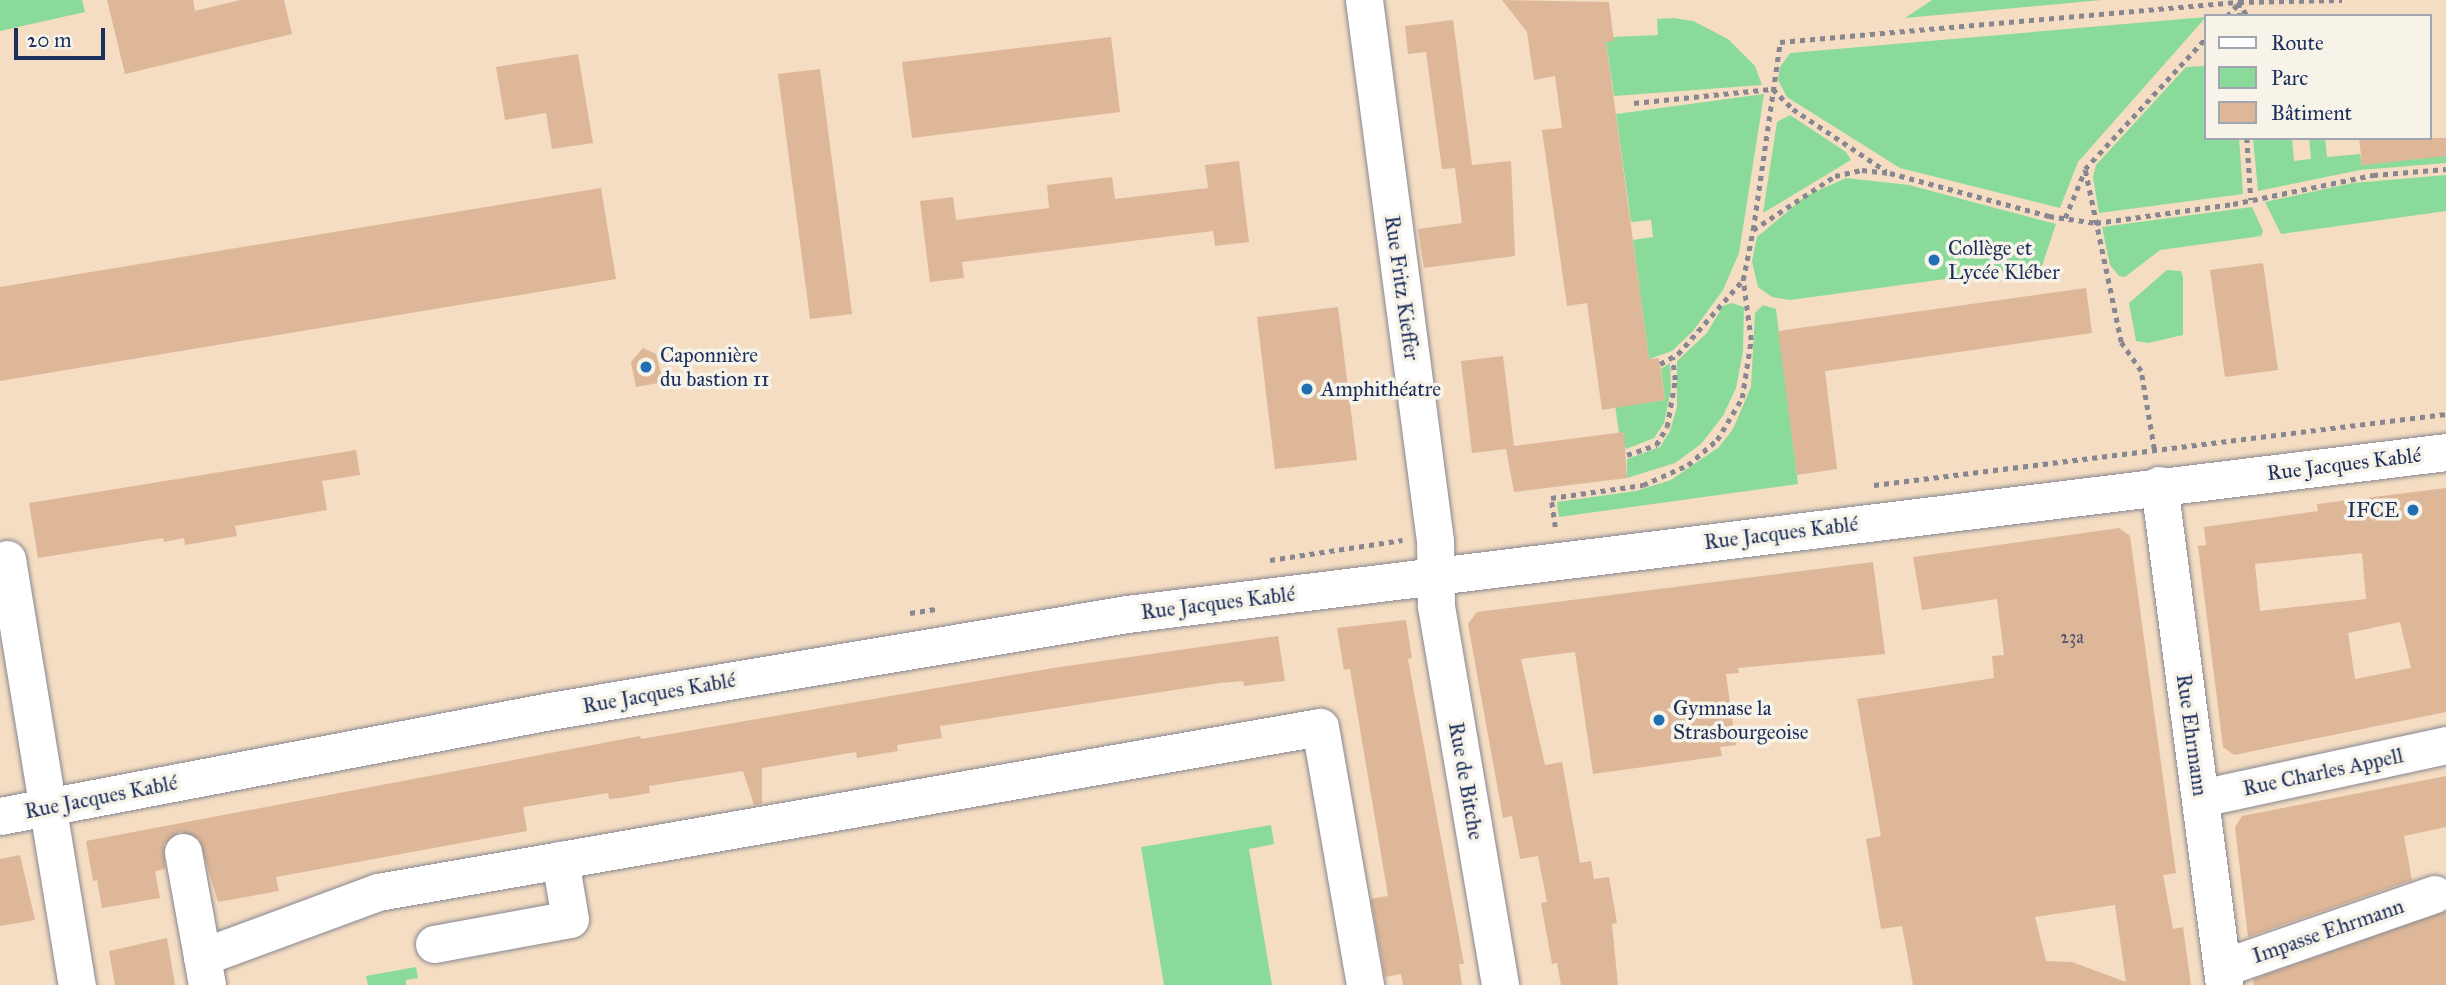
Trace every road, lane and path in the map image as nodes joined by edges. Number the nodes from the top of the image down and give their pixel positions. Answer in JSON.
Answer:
{"nodes":[{"id":1,"x":1364,"y":0,"type":"edge"},
{"id":2,"x":2342,"y":0,"type":"edge"},
{"id":3,"x":2239,"y":1,"type":"edge"},
{"id":4,"x":2204,"y":40,"type":"edge"},
{"id":5,"x":1773,"y":89,"type":"junction"},
{"id":6,"x":1634,"y":103,"type":"dead end"},
{"id":7,"x":2247,"y":140,"type":"edge"},
{"id":8,"x":2085,"y":169,"type":"junction"},
{"id":9,"x":2446,"y":169,"type":"edge"},
{"id":10,"x":1890,"y":173,"type":"junction"},
{"id":11,"x":2251,"y":200,"type":"junction"},
{"id":12,"x":2064,"y":218,"type":"junction"},
{"id":13,"x":2096,"y":223,"type":"junction"},
{"id":14,"x":1753,"y":230,"type":"junction"},
{"id":15,"x":1743,"y":280,"type":"junction"},
{"id":16,"x":1672,"y":357,"type":"junction"},
{"id":17,"x":1660,"y":364,"type":"dead end"},
{"id":18,"x":2154,"y":449,"type":"dead end"},
{"id":19,"x":2446,"y":452,"type":"edge"},
{"id":20,"x":1627,"y":455,"type":"dead end"},
{"id":21,"x":2159,"y":485,"type":"junction"},
{"id":22,"x":1555,"y":527,"type":"dead end"},
{"id":23,"x":7,"y":559,"type":"dead end"},
{"id":24,"x":1435,"y":577,"type":"junction"},
{"id":25,"x":2446,"y":745,"type":"edge"},
{"id":26,"x":2201,"y":798,"type":"junction"},
{"id":27,"x":47,"y":807,"type":"junction"},
{"id":28,"x":0,"y":816,"type":"edge"},
{"id":29,"x":183,"y":852,"type":"dead end"},
{"id":30,"x":560,"y":860,"type":"junction"},
{"id":31,"x":2435,"y":894,"type":"dead end"},
{"id":32,"x":433,"y":944,"type":"dead end"},
{"id":33,"x":204,"y":971,"type":"edge"},
{"id":34,"x":2223,"y":976,"type":"edge"},
{"id":35,"x":77,"y":985,"type":"edge"},
{"id":36,"x":1365,"y":985,"type":"edge"},
{"id":37,"x":1500,"y":985,"type":"edge"}],
"edges":[{"from":1,"to":24,"type":"street","name":"Rue Fritz Kieffer"},
{"from":2,"to":3,"type":"path"},
{"from":3,"to":5,"type":"path"},
{"from":4,"to":8,"type":"path"},
{"from":5,"to":6,"type":"path"},
{"from":5,"to":10,"type":"path"},
{"from":5,"to":14,"type":"path"},
{"from":7,"to":11,"type":"path"},
{"from":8,"to":12,"type":"path"},
{"from":8,"to":13,"type":"path"},
{"from":9,"to":11,"type":"path"},
{"from":10,"to":12,"type":"path"},
{"from":10,"to":14,"type":"path"},
{"from":11,"to":13,"type":"path"},
{"from":12,"to":13,"type":"path"},
{"from":13,"to":18,"type":"path"},
{"from":14,"to":15,"type":"path"},
{"from":15,"to":16,"type":"path"},
{"from":15,"to":22,"type":"path"},
{"from":16,"to":17,"type":"path"},
{"from":16,"to":20,"type":"path"},
{"from":19,"to":21,"type":"street","name":"Rue Jacques Kablé"},
{"from":21,"to":24,"type":"street","name":"Rue Jacques Kablé"},
{"from":21,"to":26,"type":"street","name":"Rue Ehrmann"},
{"from":23,"to":27,"type":"street"},
{"from":24,"to":27,"type":"street","name":"Rue Jacques Kablé"},
{"from":24,"to":37,"type":"street","name":"Rue de Bitche"},
{"from":25,"to":26,"type":"street","name":"Rue Charles Appell"},
{"from":26,"to":34,"type":"street","name":"Rue Ehrmann"},
{"from":27,"to":28,"type":"street","name":"Rue Jacques Kablé"},
{"from":27,"to":35,"type":"street"},
{"from":29,"to":33,"type":"street"},
{"from":30,"to":32,"type":"street"},
{"from":30,"to":33,"type":"street"},
{"from":30,"to":36,"type":"street"},
{"from":31,"to":34,"type":"street","name":"Impasse Ehrmann"}]}
